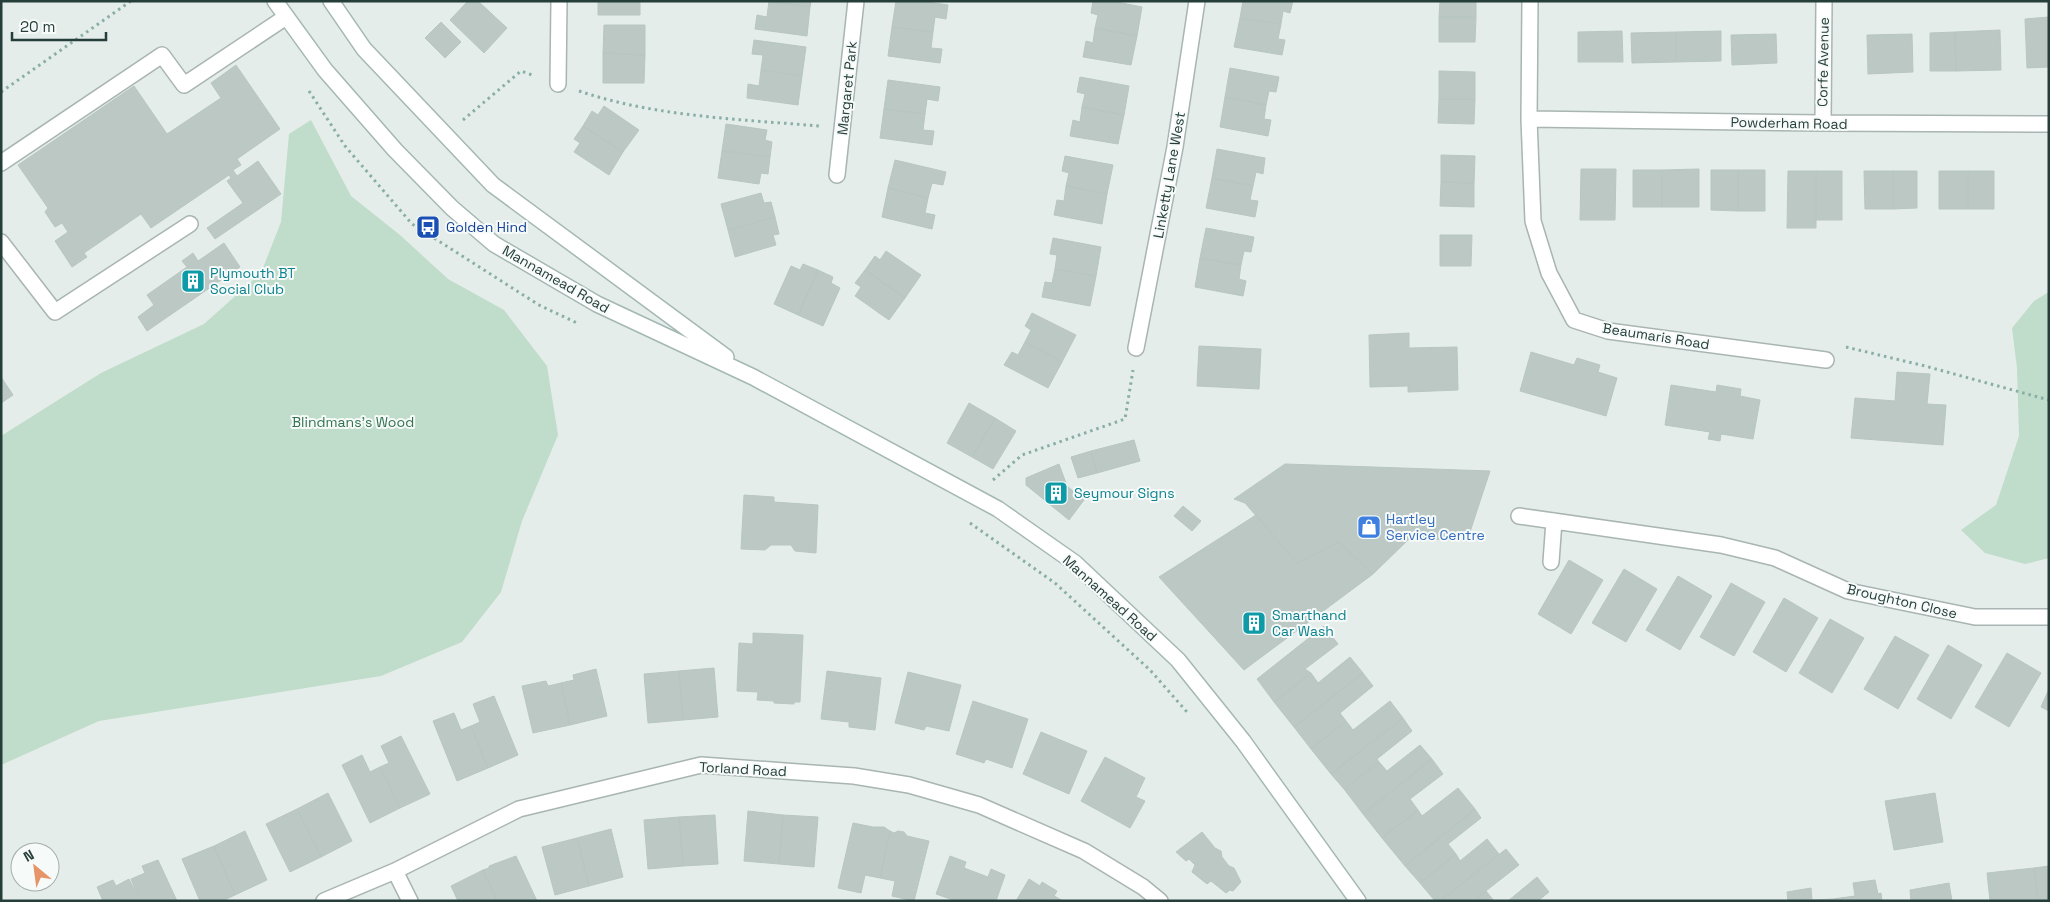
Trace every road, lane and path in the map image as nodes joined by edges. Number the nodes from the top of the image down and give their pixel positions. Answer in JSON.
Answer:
{"nodes":[{"id":1,"x":131,"y":1,"type":"edge"},
{"id":2,"x":275,"y":1,"type":"edge"},
{"id":3,"x":331,"y":1,"type":"edge"},
{"id":4,"x":559,"y":1,"type":"edge"},
{"id":5,"x":856,"y":1,"type":"edge"},
{"id":6,"x":1197,"y":1,"type":"edge"},
{"id":7,"x":1530,"y":1,"type":"edge"},
{"id":8,"x":1824,"y":1,"type":"edge"},
{"id":9,"x":286,"y":16,"type":"junction"},
{"id":10,"x":558,"y":84,"type":"junction"},
{"id":11,"x":1,"y":92,"type":"edge"},
{"id":12,"x":1529,"y":119,"type":"junction"},
{"id":13,"x":1822,"y":123,"type":"junction"},
{"id":14,"x":2049,"y":124,"type":"edge"},
{"id":15,"x":842,"y":128,"type":"junction"},
{"id":16,"x":446,"y":135,"type":"junction"},
{"id":17,"x":1,"y":163,"type":"edge"},
{"id":18,"x":837,"y":175,"type":"dead end"},
{"id":19,"x":190,"y":224,"type":"dead end"},
{"id":20,"x":1,"y":242,"type":"edge"},
{"id":21,"x":1136,"y":348,"type":"joint"},
{"id":22,"x":1826,"y":360,"type":"joint"},
{"id":23,"x":753,"y":377,"type":"junction"},
{"id":24,"x":2049,"y":400,"type":"edge"},
{"id":25,"x":974,"y":496,"type":"junction"},
{"id":26,"x":1520,"y":516,"type":"dead end"},
{"id":27,"x":966,"y":520,"type":"dead end"},
{"id":28,"x":1554,"y":520,"type":"junction"},
{"id":29,"x":1551,"y":562,"type":"dead end"},
{"id":30,"x":2049,"y":617,"type":"edge"},
{"id":31,"x":1192,"y":719,"type":"dead end"},
{"id":32,"x":395,"y":871,"type":"junction"},
{"id":33,"x":324,"y":901,"type":"edge"},
{"id":34,"x":410,"y":901,"type":"edge"},
{"id":35,"x":1160,"y":901,"type":"edge"},
{"id":36,"x":1358,"y":901,"type":"edge"}],
"edges":[{"from":1,"to":11,"type":"path"},
{"from":2,"to":9,"type":"street","name":"Mannamead Road"},
{"from":3,"to":16,"type":"street","name":"Mannamead Road"},
{"from":4,"to":10,"type":"street"},
{"from":5,"to":15,"type":"street","name":"Margaret Park"},
{"from":6,"to":21,"type":"street","name":"Linketty Lane West"},
{"from":7,"to":12,"type":"street","name":"Beaumaris Road"},
{"from":8,"to":13,"type":"street","name":"Corfe Avenue"},
{"from":9,"to":17,"type":"street"},
{"from":9,"to":23,"type":"street","name":"Mannamead Road"},
{"from":10,"to":15,"type":"path"},
{"from":10,"to":16,"type":"path"},
{"from":12,"to":13,"type":"street","name":"Powderham Road"},
{"from":12,"to":22,"type":"street","name":"Beaumaris Road"},
{"from":13,"to":14,"type":"street","name":"Powderham Road"},
{"from":15,"to":18,"type":"street","name":"Margaret Park"},
{"from":16,"to":23,"type":"street","name":"Mannamead Road"},
{"from":19,"to":20,"type":"street"},
{"from":21,"to":25,"type":"path"},
{"from":22,"to":24,"type":"path"},
{"from":23,"to":25,"type":"street","name":"Mannamead Road"},
{"from":25,"to":36,"type":"street","name":"Mannamead Road"},
{"from":26,"to":28,"type":"street","name":"Broughton Close"},
{"from":27,"to":31,"type":"path"},
{"from":28,"to":29,"type":"street"},
{"from":28,"to":30,"type":"street","name":"Broughton Close"},
{"from":32,"to":33,"type":"street","name":"Torland Road"},
{"from":32,"to":34,"type":"street"},
{"from":32,"to":35,"type":"street","name":"Torland Road"}]}
